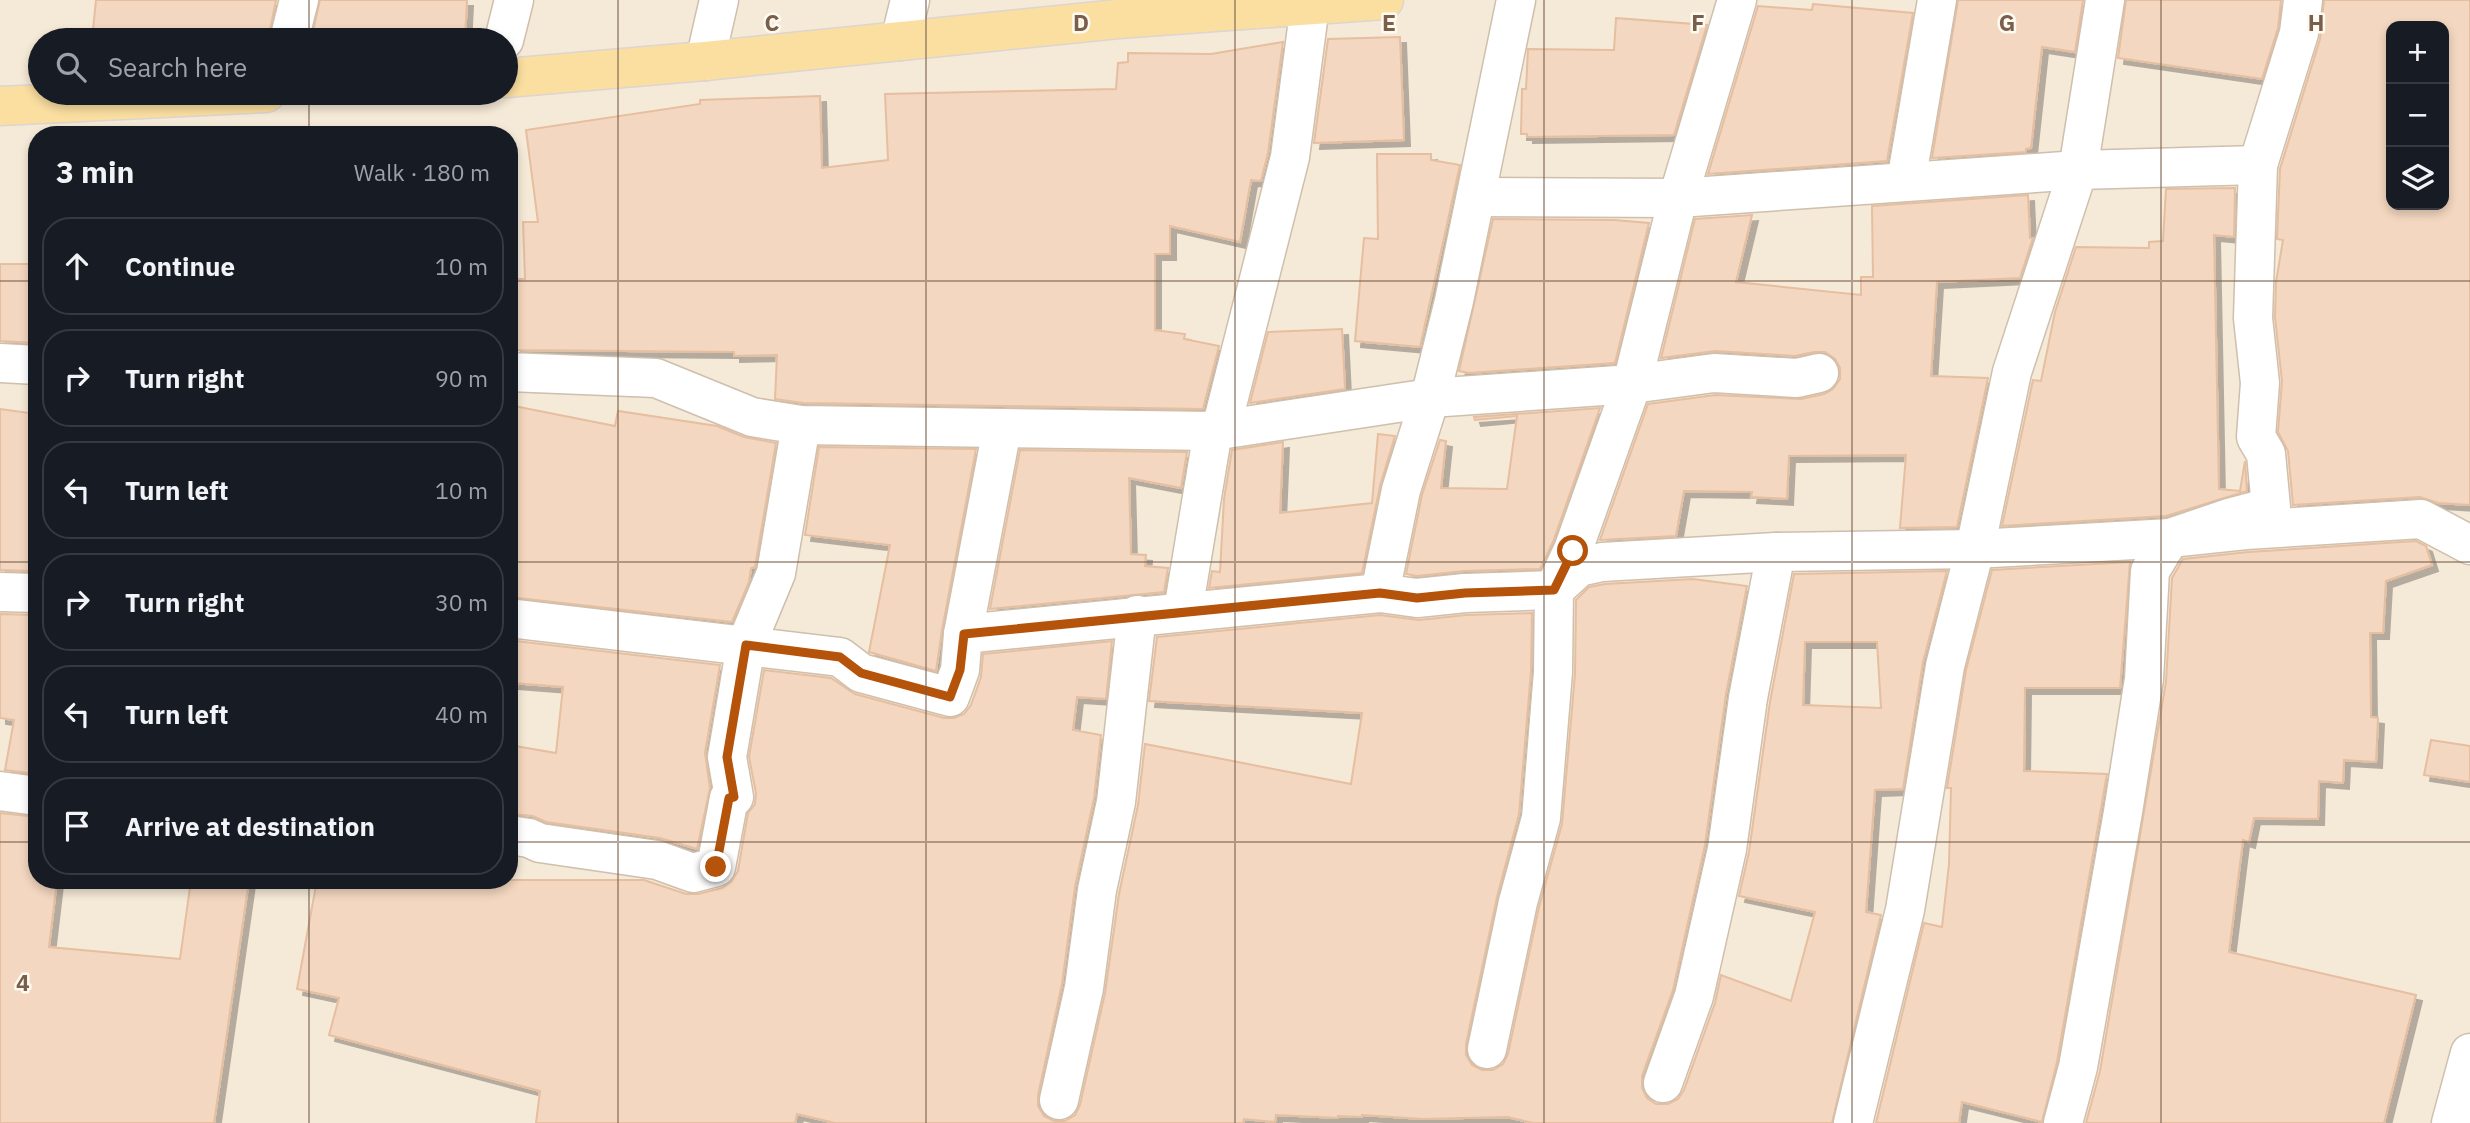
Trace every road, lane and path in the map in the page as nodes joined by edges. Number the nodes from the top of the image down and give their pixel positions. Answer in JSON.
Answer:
{"nodes":[{"id":1,"x":299,"y":0,"type":"edge"},
{"id":2,"x":514,"y":0,"type":"edge"},
{"id":3,"x":719,"y":0,"type":"edge"},
{"id":4,"x":910,"y":0,"type":"edge"},
{"id":5,"x":1384,"y":0,"type":"edge"},
{"id":6,"x":1516,"y":0,"type":"edge"},
{"id":7,"x":1737,"y":0,"type":"edge"},
{"id":8,"x":1937,"y":0,"type":"edge"},
{"id":9,"x":2105,"y":0,"type":"edge"},
{"id":10,"x":2303,"y":0,"type":"edge"},
{"id":11,"x":1310,"y":5,"type":"junction"},
{"id":12,"x":1120,"y":9,"type":"edge"},
{"id":13,"x":292,"y":28,"type":"edge"},
{"id":14,"x":507,"y":28,"type":"edge"},
{"id":15,"x":900,"y":41,"type":"junction"},
{"id":16,"x":705,"y":61,"type":"junction"},
{"id":17,"x":518,"y":77,"type":"edge"},
{"id":18,"x":28,"y":105,"type":"edge"},
{"id":19,"x":0,"y":106,"type":"edge"},
{"id":20,"x":2258,"y":164,"type":"junction"},
{"id":21,"x":2078,"y":170,"type":"junction"},
{"id":22,"x":1906,"y":182,"type":"junction"},
{"id":23,"x":1476,"y":197,"type":"junction"},
{"id":24,"x":1678,"y":198,"type":"junction"},
{"id":25,"x":0,"y":363,"type":"edge"},
{"id":26,"x":28,"y":365,"type":"edge"},
{"id":27,"x":518,"y":372,"type":"edge"},
{"id":28,"x":1819,"y":373,"type":"dead end"},
{"id":29,"x":1632,"y":384,"type":"junction"},
{"id":30,"x":1430,"y":398,"type":"junction"},
{"id":31,"x":801,"y":425,"type":"junction"},
{"id":32,"x":1002,"y":429,"type":"junction"},
{"id":33,"x":1213,"y":431,"type":"junction"},
{"id":34,"x":2171,"y":538,"type":"junction"},
{"id":35,"x":2470,"y":545,"type":"edge"},
{"id":36,"x":1975,"y":549,"type":"junction"},
{"id":37,"x":1776,"y":552,"type":"junction"},
{"id":38,"x":1554,"y":590,"type":"junction"},
{"id":39,"x":0,"y":592,"type":"edge"},
{"id":40,"x":28,"y":593,"type":"edge"},
{"id":41,"x":1380,"y":593,"type":"junction"},
{"id":42,"x":1183,"y":611,"type":"junction"},
{"id":43,"x":1137,"y":615,"type":"junction"},
{"id":44,"x":518,"y":619,"type":"edge"},
{"id":45,"x":964,"y":634,"type":"junction"},
{"id":46,"x":746,"y":645,"type":"junction"},
{"id":47,"x":0,"y":791,"type":"edge"},
{"id":48,"x":28,"y":795,"type":"edge"},
{"id":49,"x":518,"y":836,"type":"edge"},
{"id":50,"x":1487,"y":1049,"type":"dead end"},
{"id":51,"x":2470,"y":1053,"type":"edge"},
{"id":52,"x":1663,"y":1083,"type":"dead end"},
{"id":53,"x":1059,"y":1100,"type":"dead end"},
{"id":54,"x":1853,"y":1123,"type":"edge"},
{"id":55,"x":2063,"y":1123,"type":"edge"},
{"id":56,"x":2451,"y":1123,"type":"edge"}],
"edges":[{"from":1,"to":13,"type":"street"},
{"from":2,"to":14,"type":"street"},
{"from":3,"to":16,"type":"street"},
{"from":4,"to":15,"type":"street"},
{"from":5,"to":11,"type":"main road"},
{"from":6,"to":23,"type":"street"},
{"from":7,"to":24,"type":"street"},
{"from":8,"to":22,"type":"street"},
{"from":9,"to":21,"type":"street"},
{"from":10,"to":20,"type":"street"},
{"from":11,"to":12,"type":"main road"},
{"from":11,"to":33,"type":"street"},
{"from":12,"to":15,"type":"main road"},
{"from":15,"to":16,"type":"main road"},
{"from":16,"to":17,"type":"main road"},
{"from":18,"to":19,"type":"main road"},
{"from":20,"to":21,"type":"street"},
{"from":20,"to":34,"type":"street"},
{"from":21,"to":22,"type":"street"},
{"from":21,"to":36,"type":"street"},
{"from":22,"to":24,"type":"street"},
{"from":23,"to":24,"type":"street"},
{"from":23,"to":30,"type":"street"},
{"from":24,"to":29,"type":"street"},
{"from":25,"to":26,"type":"street"},
{"from":27,"to":31,"type":"street"},
{"from":28,"to":29,"type":"street"},
{"from":29,"to":30,"type":"street"},
{"from":29,"to":38,"type":"street"},
{"from":30,"to":33,"type":"street"},
{"from":30,"to":41,"type":"street"},
{"from":31,"to":32,"type":"street"},
{"from":31,"to":46,"type":"street"},
{"from":32,"to":33,"type":"street"},
{"from":32,"to":45,"type":"street"},
{"from":33,"to":42,"type":"street"},
{"from":34,"to":35,"type":"street"},
{"from":34,"to":36,"type":"street"},
{"from":34,"to":55,"type":"street"},
{"from":36,"to":37,"type":"street"},
{"from":36,"to":54,"type":"street"},
{"from":37,"to":38,"type":"street"},
{"from":37,"to":52,"type":"street"},
{"from":38,"to":41,"type":"street"},
{"from":38,"to":50,"type":"street"},
{"from":39,"to":40,"type":"street"},
{"from":41,"to":42,"type":"street"},
{"from":42,"to":43,"type":"street"},
{"from":43,"to":45,"type":"street"},
{"from":43,"to":53,"type":"street"},
{"from":44,"to":46,"type":"street"},
{"from":45,"to":46,"type":"street"},
{"from":46,"to":49,"type":"street"},
{"from":47,"to":48,"type":"street"},
{"from":51,"to":56,"type":"street"}]}
